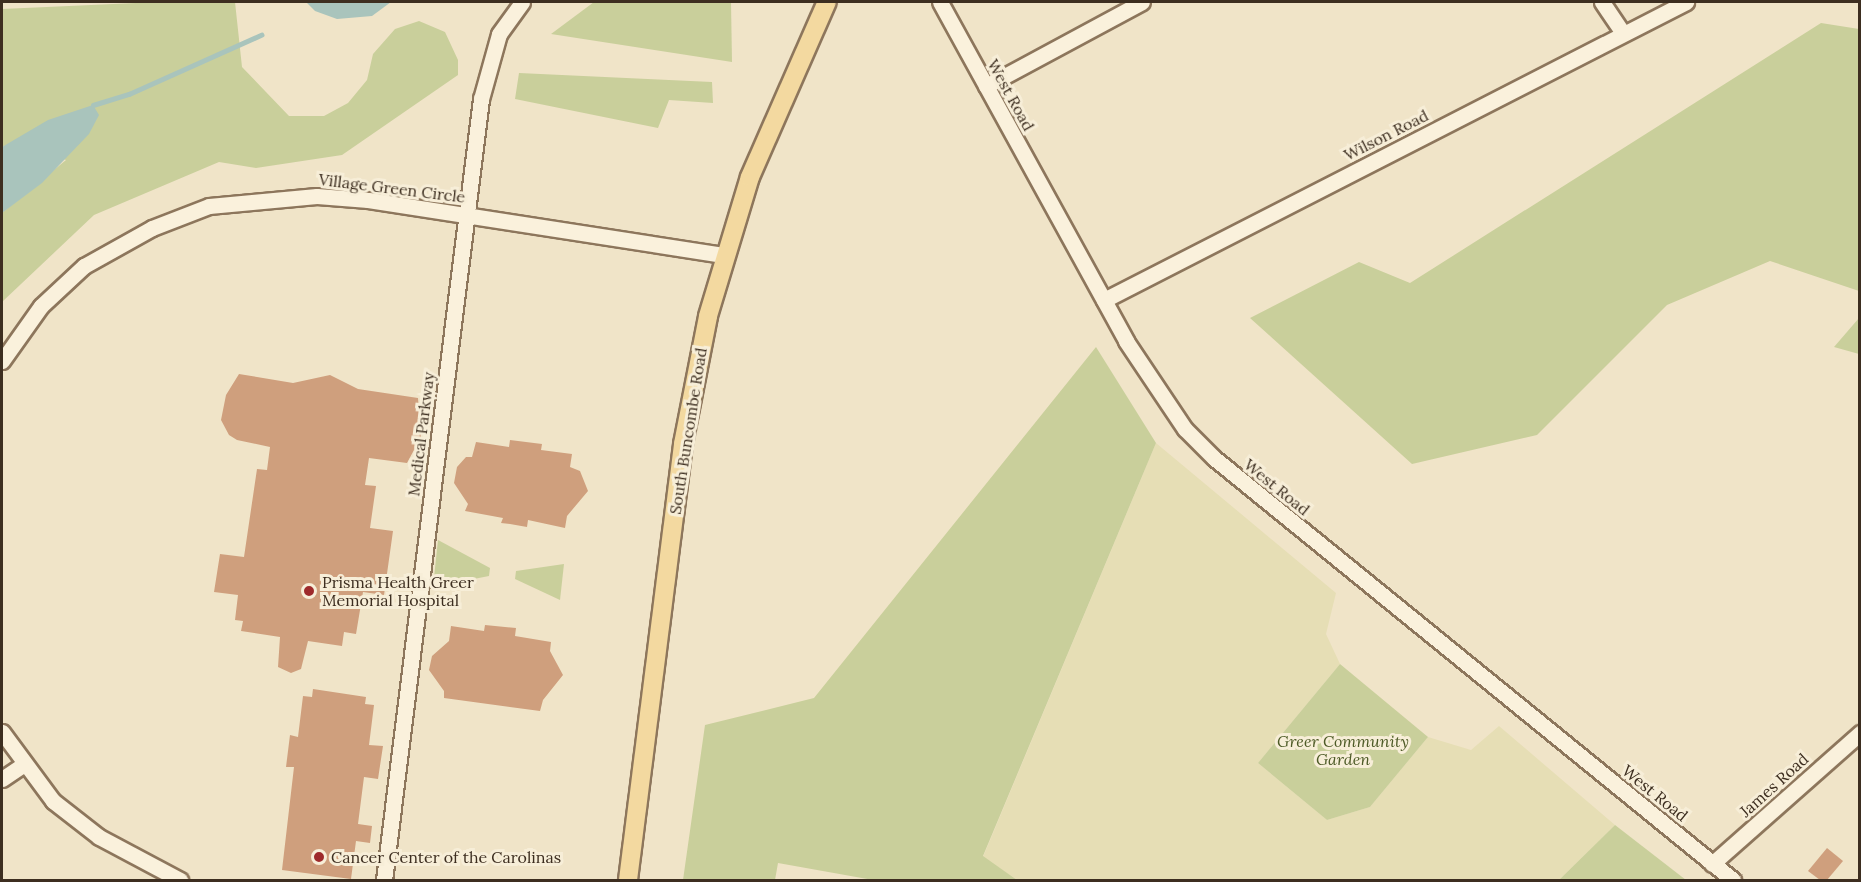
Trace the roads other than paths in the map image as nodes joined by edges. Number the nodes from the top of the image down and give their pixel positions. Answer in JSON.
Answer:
{"nodes":[{"id":1,"x":522,"y":2,"type":"edge"},
{"id":2,"x":827,"y":2,"type":"edge"},
{"id":3,"x":940,"y":2,"type":"edge"},
{"id":4,"x":1142,"y":2,"type":"edge"},
{"id":5,"x":1602,"y":2,"type":"edge"},
{"id":6,"x":1686,"y":2,"type":"edge"},
{"id":7,"x":1623,"y":33,"type":"junction"},
{"id":8,"x":986,"y":86,"type":"junction"},
{"id":9,"x":467,"y":216,"type":"junction"},
{"id":10,"x":725,"y":255,"type":"junction"},
{"id":11,"x":1104,"y":300,"type":"junction"},
{"id":12,"x":2,"y":361,"type":"edge"},
{"id":13,"x":2,"y":732,"type":"edge"},
{"id":14,"x":1860,"y":733,"type":"edge"},
{"id":15,"x":23,"y":765,"type":"junction"},
{"id":16,"x":2,"y":778,"type":"edge"},
{"id":17,"x":1712,"y":864,"type":"junction"},
{"id":18,"x":180,"y":880,"type":"edge"},
{"id":19,"x":384,"y":880,"type":"edge"},
{"id":20,"x":628,"y":880,"type":"edge"},
{"id":21,"x":1733,"y":880,"type":"edge"}],
"edges":[{"from":1,"to":9,"type":"street","name":"Medical Parkway"},
{"from":2,"to":10,"type":"main road","name":"South Buncombe Road"},
{"from":3,"to":8,"type":"street","name":"West Road"},
{"from":4,"to":8,"type":"street"},
{"from":5,"to":7,"type":"street"},
{"from":6,"to":7,"type":"street","name":"Wilson Road"},
{"from":7,"to":11,"type":"street","name":"Wilson Road"},
{"from":8,"to":11,"type":"street","name":"West Road"},
{"from":9,"to":10,"type":"street","name":"Village Green Circle"},
{"from":9,"to":12,"type":"street","name":"Village Green Circle"},
{"from":9,"to":19,"type":"street","name":"Medical Parkway"},
{"from":10,"to":20,"type":"main road","name":"South Buncombe Road"},
{"from":11,"to":17,"type":"street","name":"West Road"},
{"from":13,"to":15,"type":"street"},
{"from":14,"to":17,"type":"street","name":"James Road"},
{"from":15,"to":16,"type":"street"},
{"from":15,"to":18,"type":"street"},
{"from":17,"to":21,"type":"street","name":"West Road"}]}
